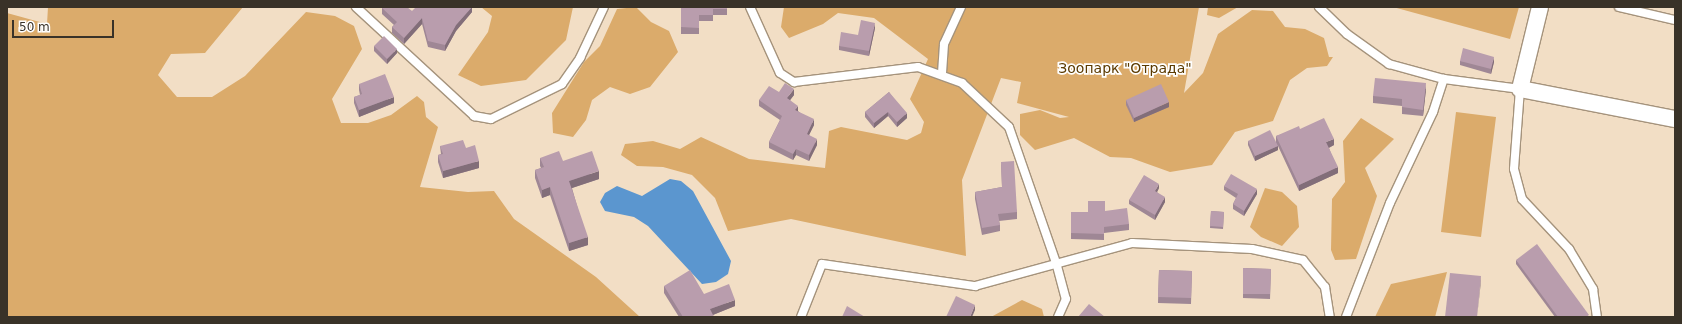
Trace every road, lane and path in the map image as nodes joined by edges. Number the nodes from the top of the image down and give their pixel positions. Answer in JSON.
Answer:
{"nodes":[{"id":1,"x":356,"y":7,"type":"edge"},
{"id":2,"x":604,"y":7,"type":"edge"},
{"id":3,"x":750,"y":7,"type":"edge"},
{"id":4,"x":961,"y":7,"type":"edge"},
{"id":5,"x":1319,"y":7,"type":"edge"},
{"id":6,"x":1540,"y":7,"type":"edge"},
{"id":7,"x":1619,"y":7,"type":"edge"},
{"id":8,"x":1675,"y":20,"type":"edge"},
{"id":9,"x":942,"y":73,"type":"junction"},
{"id":10,"x":1444,"y":79,"type":"junction"},
{"id":11,"x":1520,"y":90,"type":"junction"},
{"id":12,"x":1675,"y":119,"type":"edge"},
{"id":13,"x":1058,"y":266,"type":"junction"},
{"id":14,"x":801,"y":317,"type":"edge"},
{"id":15,"x":1058,"y":317,"type":"edge"},
{"id":16,"x":1330,"y":317,"type":"edge"},
{"id":17,"x":1346,"y":317,"type":"edge"},
{"id":18,"x":1598,"y":317,"type":"edge"}],
"edges":[{"from":1,"to":2,"type":"lane"},
{"from":3,"to":9,"type":"lane"},
{"from":4,"to":9,"type":"lane"},
{"from":5,"to":10,"type":"lane"},
{"from":6,"to":11,"type":"street"},
{"from":7,"to":8,"type":"lane"},
{"from":9,"to":13,"type":"lane"},
{"from":10,"to":11,"type":"lane"},
{"from":10,"to":17,"type":"lane"},
{"from":11,"to":12,"type":"street"},
{"from":11,"to":18,"type":"lane"},
{"from":13,"to":14,"type":"lane"},
{"from":13,"to":15,"type":"lane"},
{"from":13,"to":16,"type":"lane"}]}
